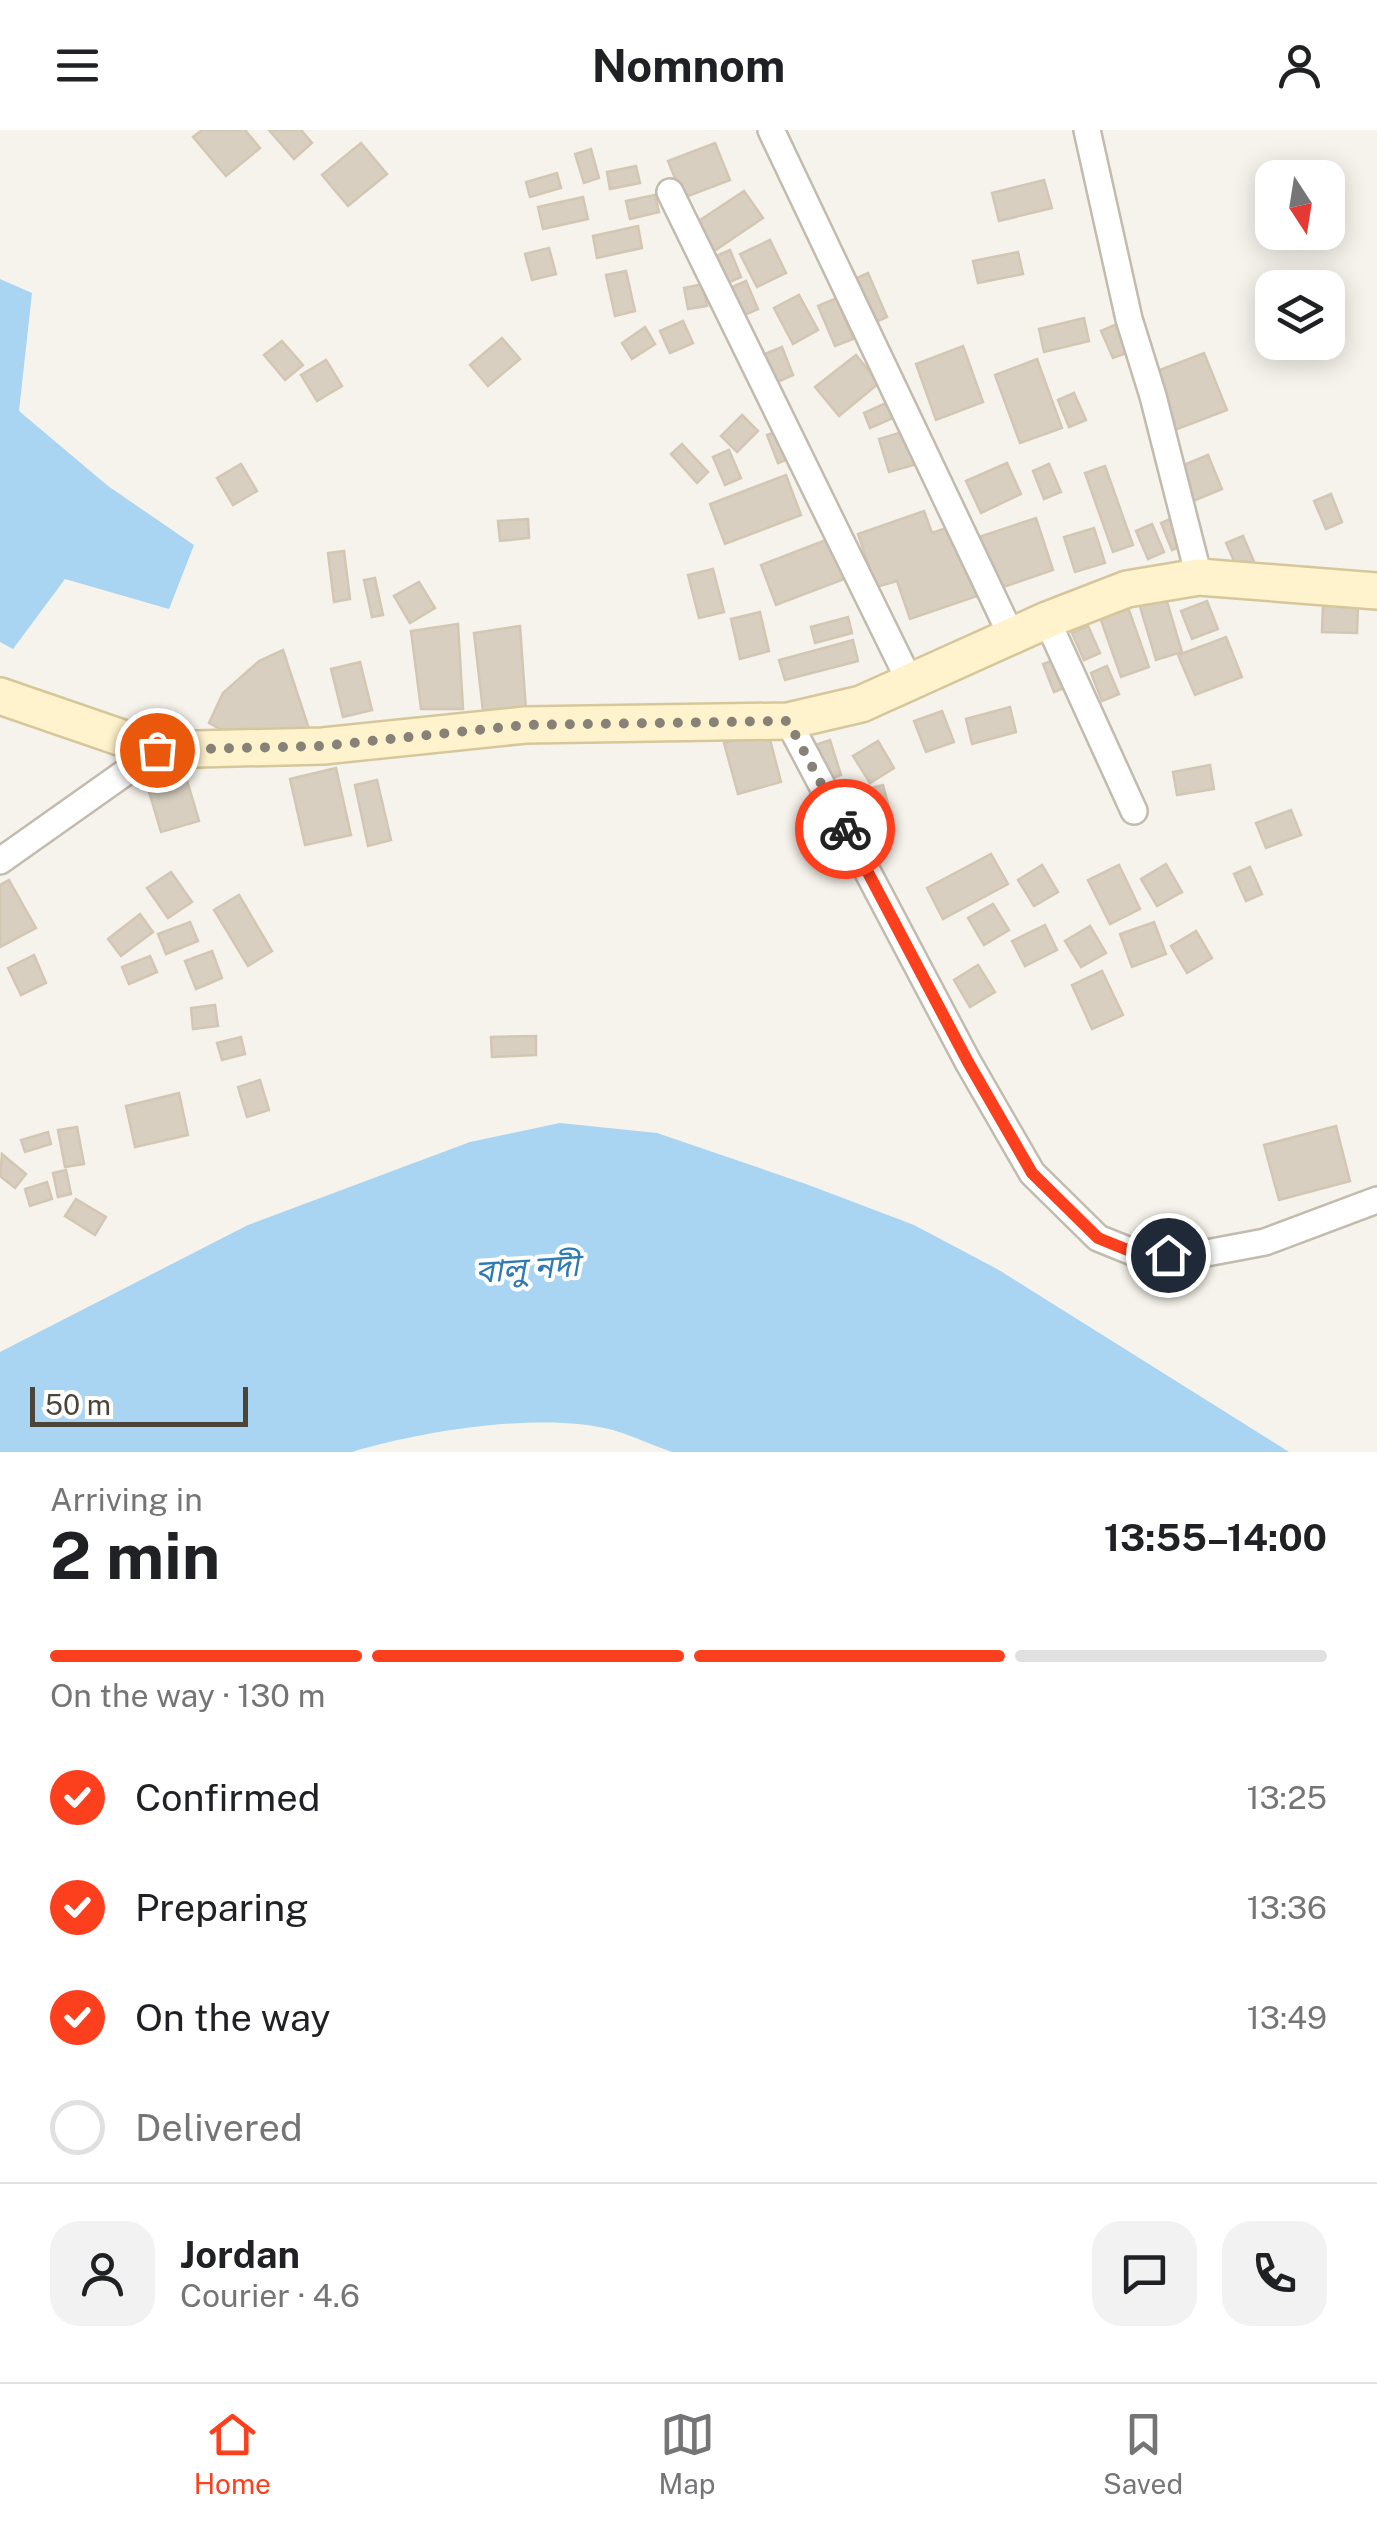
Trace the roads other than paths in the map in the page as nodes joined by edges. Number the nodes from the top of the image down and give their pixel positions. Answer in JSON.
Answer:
{"nodes":[{"id":1,"x":771,"y":130,"type":"edge"},
{"id":2,"x":1087,"y":130,"type":"edge"},
{"id":3,"x":670,"y":192,"type":"dead end"},
{"id":4,"x":1199,"y":577,"type":"junction"},
{"id":5,"x":1377,"y":591,"type":"edge"},
{"id":6,"x":1047,"y":620,"type":"junction"},
{"id":7,"x":1012,"y":637,"type":"junction"},
{"id":8,"x":910,"y":682,"type":"junction"},
{"id":9,"x":0,"y":696,"type":"edge"},
{"id":10,"x":788,"y":721,"type":"junction"},
{"id":11,"x":157,"y":750,"type":"junction"},
{"id":12,"x":1134,"y":812,"type":"dead end"},
{"id":13,"x":0,"y":861,"type":"edge"},
{"id":14,"x":1377,"y":1200,"type":"edge"}],
"edges":[{"from":1,"to":7,"type":"street"},
{"from":2,"to":4,"type":"street"},
{"from":3,"to":8,"type":"street"},
{"from":4,"to":5,"type":"street"},
{"from":4,"to":6,"type":"street"},
{"from":6,"to":7,"type":"street"},
{"from":6,"to":12,"type":"street"},
{"from":7,"to":8,"type":"street"},
{"from":8,"to":10,"type":"street"},
{"from":9,"to":11,"type":"street"},
{"from":10,"to":11,"type":"street"},
{"from":10,"to":14,"type":"street"},
{"from":11,"to":13,"type":"street"}]}
